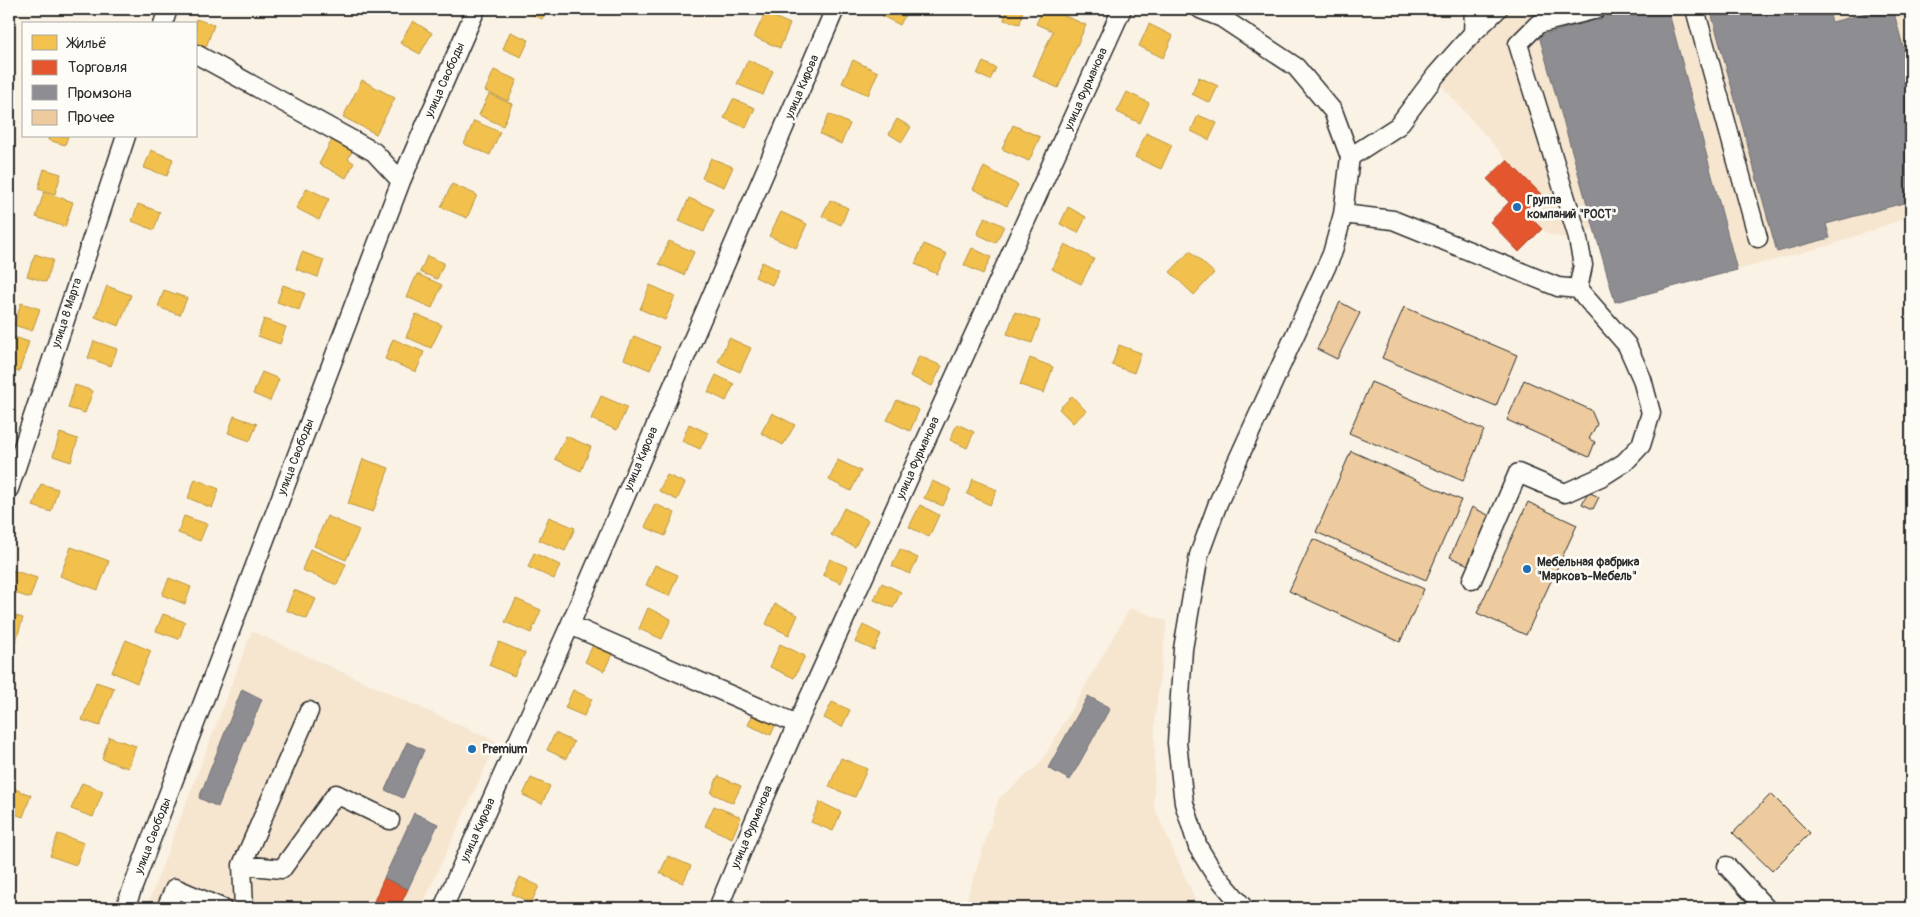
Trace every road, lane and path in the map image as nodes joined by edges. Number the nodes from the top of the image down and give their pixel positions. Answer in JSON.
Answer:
{"nodes":[{"id":1,"x":168,"y":9,"type":"edge"},
{"id":2,"x":476,"y":9,"type":"edge"},
{"id":3,"x":835,"y":9,"type":"edge"},
{"id":4,"x":1122,"y":9,"type":"edge"},
{"id":5,"x":1200,"y":9,"type":"edge"},
{"id":6,"x":1474,"y":9,"type":"edge"},
{"id":7,"x":1498,"y":9,"type":"edge"},
{"id":8,"x":1597,"y":9,"type":"edge"},
{"id":9,"x":1695,"y":9,"type":"edge"},
{"id":10,"x":164,"y":22,"type":"edge"},
{"id":11,"x":1473,"y":33,"type":"junction"},
{"id":12,"x":198,"y":55,"type":"edge"},
{"id":13,"x":125,"y":138,"type":"edge"},
{"id":14,"x":1350,"y":157,"type":"junction"},
{"id":15,"x":401,"y":181,"type":"junction"},
{"id":16,"x":1343,"y":214,"type":"junction"},
{"id":17,"x":1758,"y":238,"type":"dead end"},
{"id":18,"x":1578,"y":289,"type":"junction"},
{"id":19,"x":9,"y":489,"type":"edge"},
{"id":20,"x":1472,"y":580,"type":"dead end"},
{"id":21,"x":570,"y":625,"type":"junction"},
{"id":22,"x":309,"y":711,"type":"dead end"},
{"id":23,"x":797,"y":724,"type":"junction"},
{"id":24,"x":390,"y":820,"type":"dead end"},
{"id":25,"x":242,"y":865,"type":"junction"},
{"id":26,"x":1727,"y":866,"type":"dead end"},
{"id":27,"x":125,"y":908,"type":"edge"},
{"id":28,"x":166,"y":908,"type":"edge"},
{"id":29,"x":222,"y":908,"type":"edge"},
{"id":30,"x":244,"y":908,"type":"edge"},
{"id":31,"x":444,"y":908,"type":"edge"},
{"id":32,"x":718,"y":908,"type":"edge"},
{"id":33,"x":1244,"y":908,"type":"edge"},
{"id":34,"x":1766,"y":908,"type":"edge"}],
"edges":[{"from":1,"to":10,"type":"street"},
{"from":2,"to":15,"type":"street","name":"улица Свободы"},
{"from":3,"to":21,"type":"street","name":"улица Кирова"},
{"from":4,"to":23,"type":"street","name":"улица Фурманова"},
{"from":5,"to":14,"type":"street"},
{"from":6,"to":11,"type":"street"},
{"from":7,"to":11,"type":"street"},
{"from":8,"to":18,"type":"street"},
{"from":9,"to":17,"type":"street"},
{"from":11,"to":14,"type":"street"},
{"from":12,"to":15,"type":"street"},
{"from":13,"to":19,"type":"street","name":"улица 8 Марта"},
{"from":14,"to":16,"type":"street"},
{"from":15,"to":27,"type":"street","name":"улица Свободы"},
{"from":16,"to":18,"type":"street"},
{"from":16,"to":33,"type":"street"},
{"from":18,"to":20,"type":"street"},
{"from":21,"to":23,"type":"street"},
{"from":21,"to":31,"type":"street","name":"улица Кирова"},
{"from":22,"to":25,"type":"street"},
{"from":23,"to":32,"type":"street","name":"улица Фурманова"},
{"from":24,"to":25,"type":"street"},
{"from":25,"to":30,"type":"street"},
{"from":26,"to":34,"type":"street"},
{"from":28,"to":29,"type":"street"}]}
